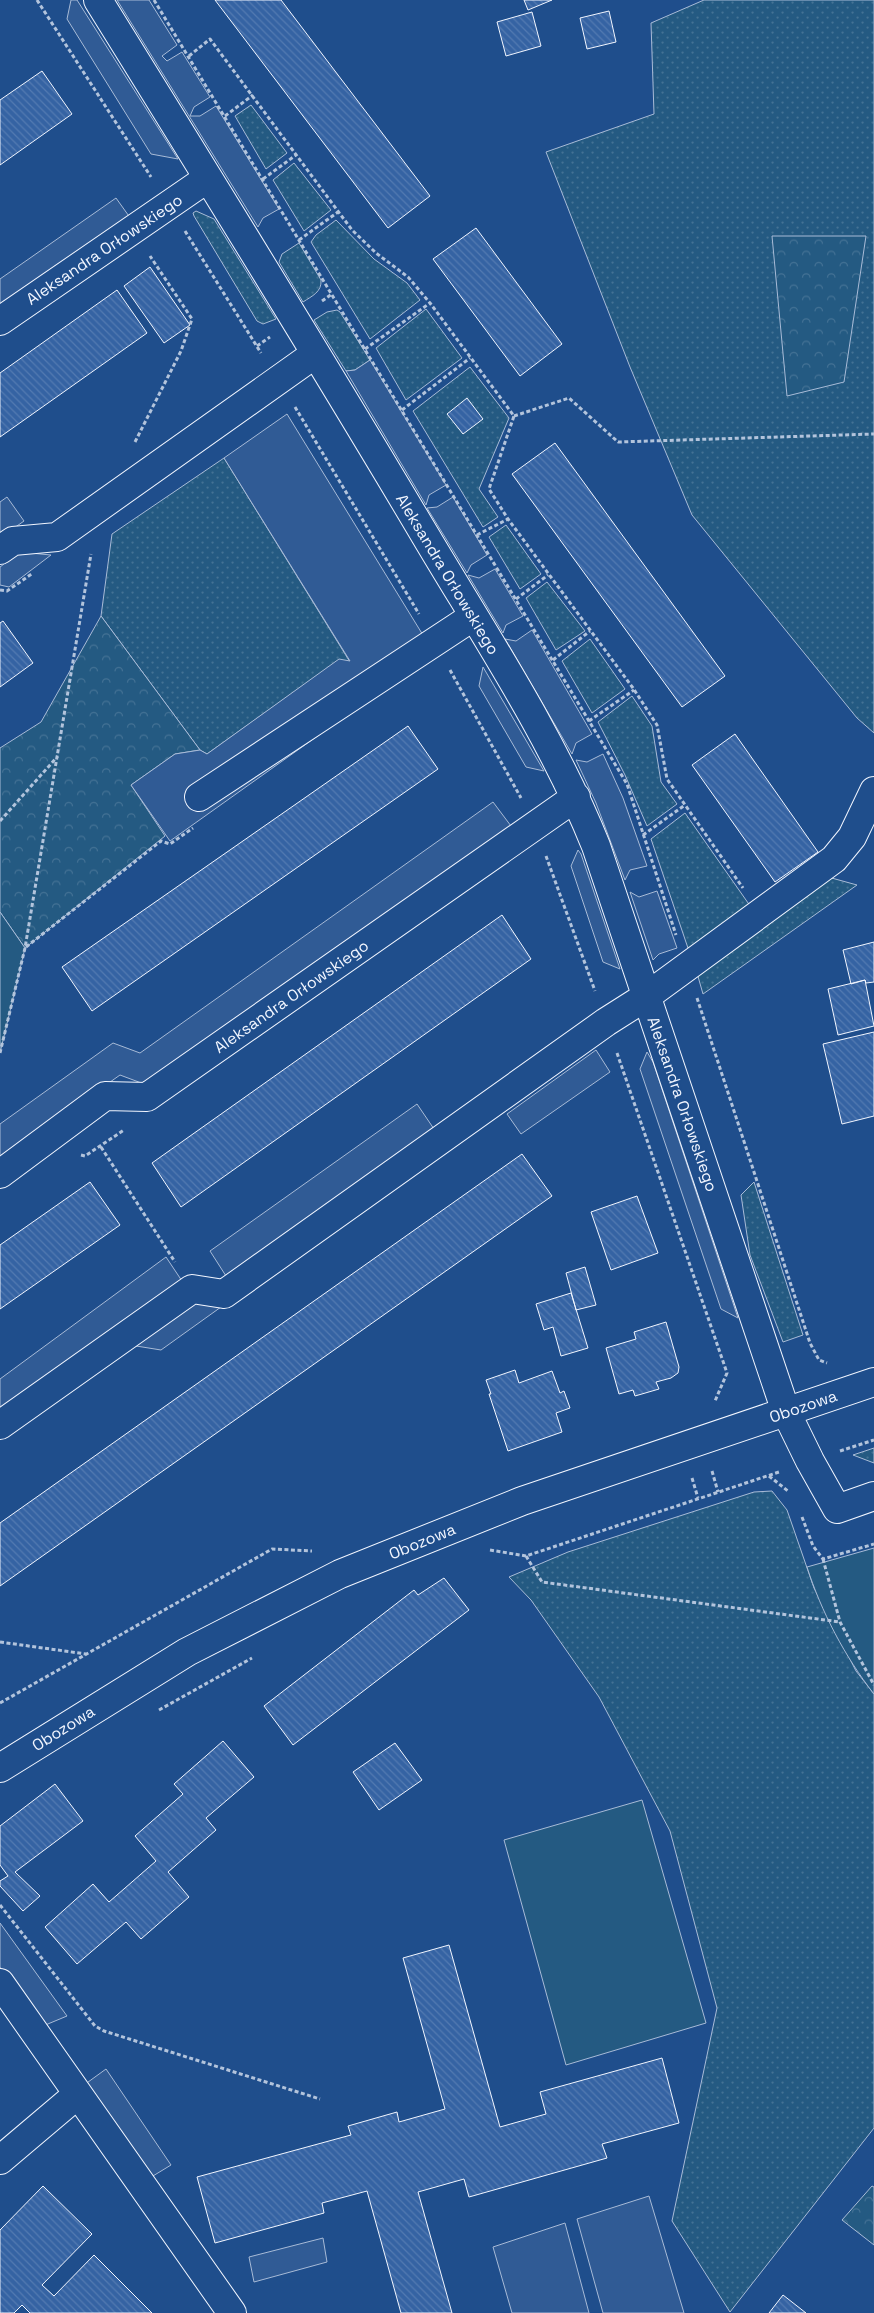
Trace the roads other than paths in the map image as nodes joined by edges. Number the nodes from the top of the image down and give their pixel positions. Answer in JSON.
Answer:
{"nodes":[{"id":1,"x":98,"y":0,"type":"edge"},
{"id":2,"x":208,"y":178,"type":"junction"},
{"id":3,"x":0,"y":321,"type":"edge"},
{"id":4,"x":315,"y":354,"type":"junction"},
{"id":5,"x":0,"y":550,"type":"edge"},
{"id":6,"x":474,"y":616,"type":"junction"},
{"id":7,"x":874,"y":791,"type":"edge"},
{"id":8,"x":199,"y":797,"type":"dead end"},
{"id":9,"x":576,"y":797,"type":"junction"},
{"id":10,"x":647,"y":996,"type":"junction"},
{"id":11,"x":0,"y":1174,"type":"edge"},
{"id":12,"x":874,"y":1382,"type":"edge"},
{"id":13,"x":786,"y":1412,"type":"junction"},
{"id":14,"x":0,"y":1425,"type":"edge"},
{"id":15,"x":874,"y":1496,"type":"edge"},
{"id":16,"x":0,"y":1768,"type":"edge"},
{"id":17,"x":0,"y":1983,"type":"edge"},
{"id":18,"x":78,"y":2094,"type":"junction"},
{"id":19,"x":0,"y":2160,"type":"edge"},
{"id":20,"x":232,"y":2313,"type":"edge"}],
"edges":[{"from":1,"to":2,"type":"street","name":"Aleksandra Orłowskiego"},
{"from":2,"to":3,"type":"street","name":"Aleksandra Orłowskiego"},
{"from":2,"to":4,"type":"street","name":"Aleksandra Orłowskiego"},
{"from":4,"to":5,"type":"street"},
{"from":4,"to":6,"type":"street","name":"Aleksandra Orłowskiego"},
{"from":6,"to":8,"type":"street"},
{"from":6,"to":9,"type":"street","name":"Aleksandra Orłowskiego"},
{"from":7,"to":10,"type":"street"},
{"from":9,"to":10,"type":"street","name":"Aleksandra Orłowskiego"},
{"from":9,"to":11,"type":"street","name":"Aleksandra Orłowskiego"},
{"from":10,"to":13,"type":"street","name":"Aleksandra Orłowskiego"},
{"from":10,"to":14,"type":"street"},
{"from":12,"to":13,"type":"street","name":"Obozowa"},
{"from":13,"to":15,"type":"street","name":"Aleksandra Orłowskiego"},
{"from":13,"to":16,"type":"street","name":"Obozowa"},
{"from":17,"to":18,"type":"street"},
{"from":18,"to":19,"type":"street"},
{"from":18,"to":20,"type":"street"}]}
